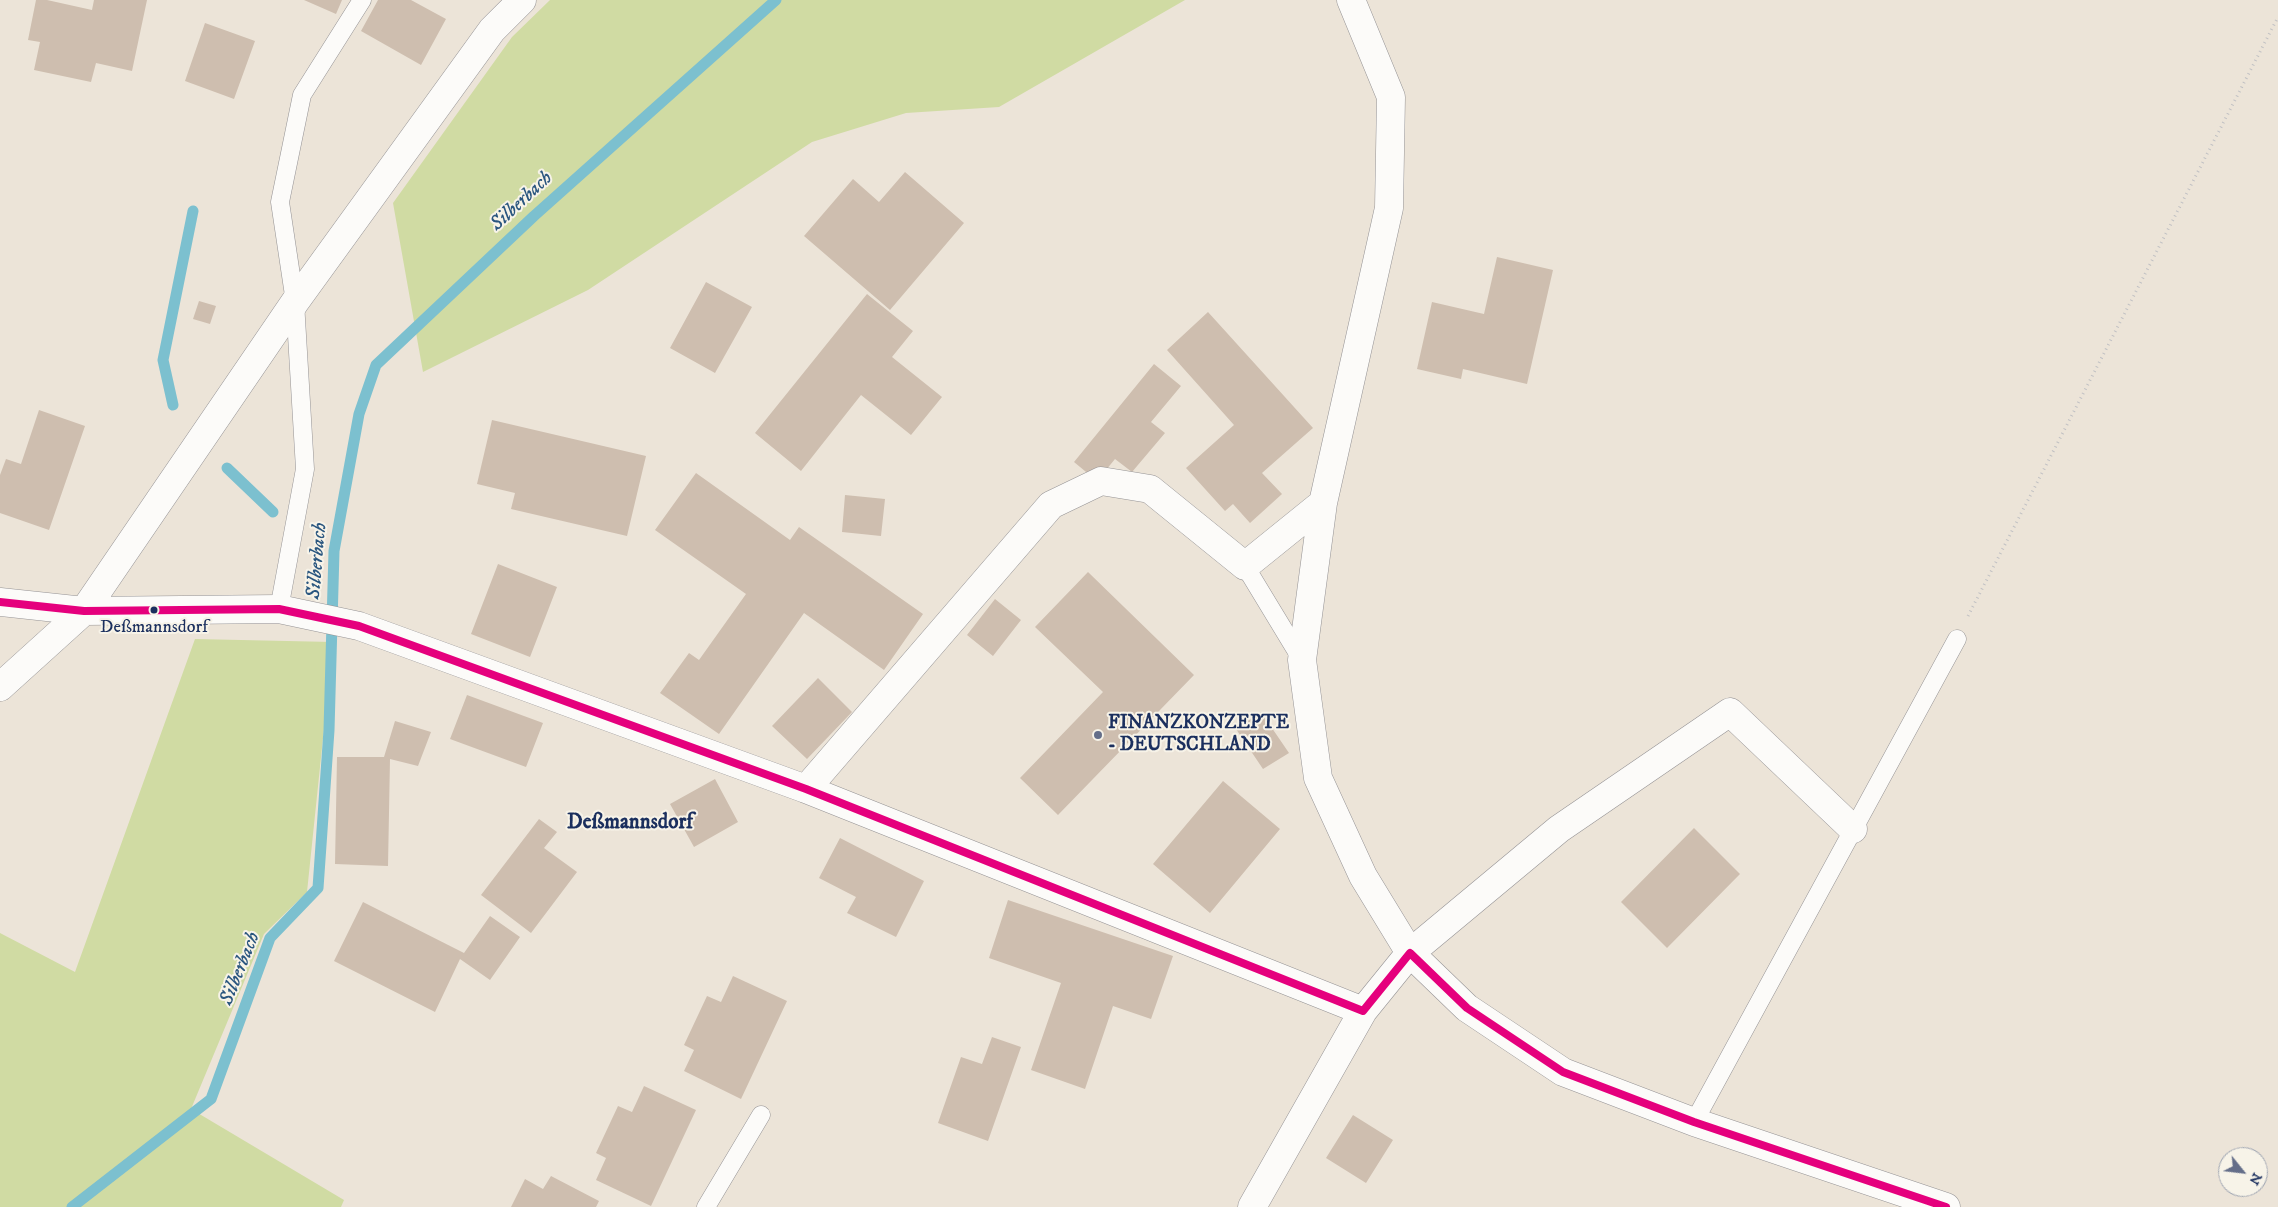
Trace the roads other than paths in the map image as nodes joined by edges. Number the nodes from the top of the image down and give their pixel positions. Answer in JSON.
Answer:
{"nodes":[{"id":1,"x":362,"y":0,"type":"edge"},
{"id":2,"x":522,"y":0,"type":"edge"},
{"id":3,"x":1351,"y":0,"type":"edge"},
{"id":4,"x":295,"y":302,"type":"junction"},
{"id":5,"x":1323,"y":503,"type":"junction"},
{"id":6,"x":1245,"y":566,"type":"junction"},
{"id":7,"x":0,"y":602,"type":"edge"},
{"id":8,"x":279,"y":609,"type":"junction"},
{"id":9,"x":84,"y":611,"type":"junction"},
{"id":10,"x":1956,"y":639,"type":"road end"},
{"id":11,"x":1302,"y":660,"type":"junction"},
{"id":12,"x":0,"y":687,"type":"edge"},
{"id":13,"x":806,"y":789,"type":"junction"},
{"id":14,"x":1853,"y":829,"type":"junction"},
{"id":15,"x":1410,"y":953,"type":"junction"},
{"id":16,"x":1363,"y":1011,"type":"junction"},
{"id":17,"x":761,"y":1115,"type":"dead end"},
{"id":18,"x":1694,"y":1122,"type":"junction"},
{"id":19,"x":706,"y":1207,"type":"edge"},
{"id":20,"x":1252,"y":1207,"type":"edge"},
{"id":21,"x":1946,"y":1207,"type":"edge"}],
"edges":[{"from":1,"to":4,"type":"lane"},
{"from":2,"to":4,"type":"street"},
{"from":3,"to":5,"type":"street"},
{"from":4,"to":8,"type":"lane"},
{"from":4,"to":9,"type":"street"},
{"from":5,"to":6,"type":"street"},
{"from":5,"to":11,"type":"street"},
{"from":6,"to":11,"type":"lane"},
{"from":6,"to":13,"type":"street"},
{"from":7,"to":9,"type":"street"},
{"from":8,"to":9,"type":"street"},
{"from":8,"to":13,"type":"street"},
{"from":9,"to":12,"type":"street"},
{"from":10,"to":14,"type":"lane"},
{"from":11,"to":15,"type":"street"},
{"from":13,"to":16,"type":"street"},
{"from":14,"to":15,"type":"street"},
{"from":14,"to":18,"type":"lane"},
{"from":15,"to":16,"type":"street"},
{"from":15,"to":18,"type":"street"},
{"from":16,"to":20,"type":"street"},
{"from":17,"to":19,"type":"lane"},
{"from":18,"to":21,"type":"street"}]}
